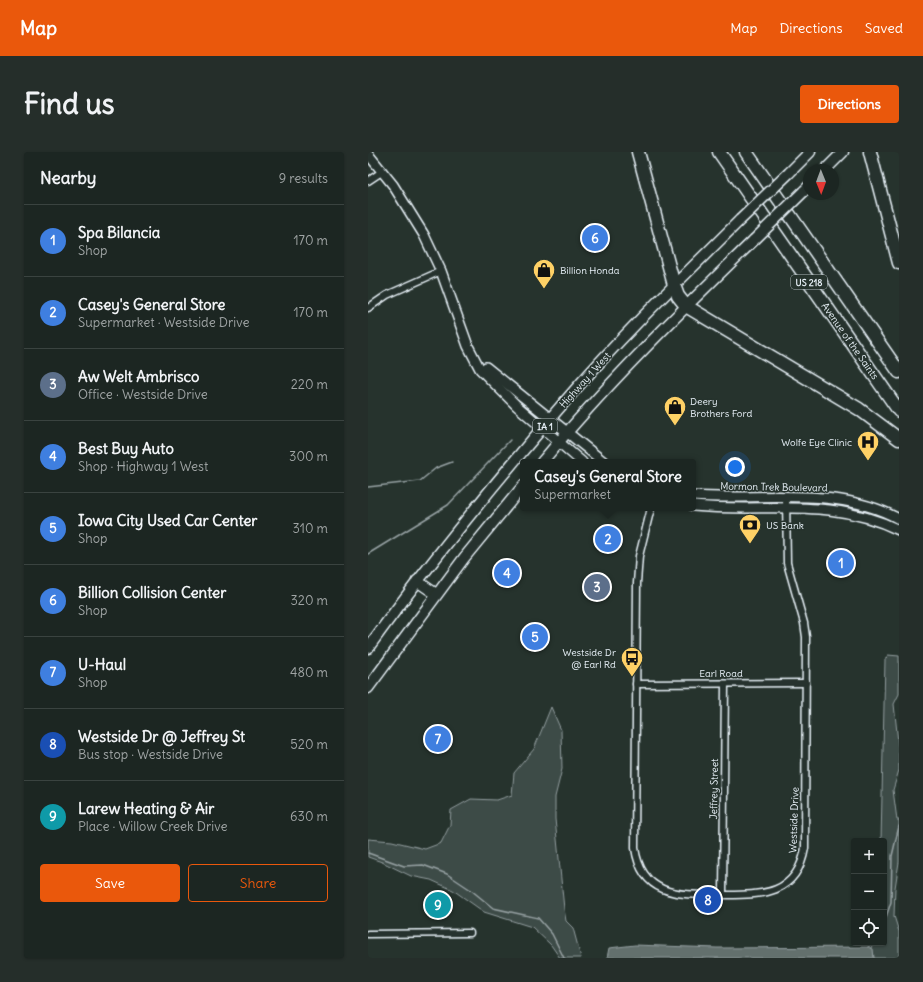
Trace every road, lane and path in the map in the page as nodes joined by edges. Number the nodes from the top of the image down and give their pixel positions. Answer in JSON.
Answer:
{"nodes":[{"id":1,"x":638,"y":152,"type":"edge"},
{"id":2,"x":719,"y":152,"type":"edge"},
{"id":3,"x":746,"y":152,"type":"edge"},
{"id":4,"x":810,"y":152,"type":"edge"},
{"id":5,"x":843,"y":152,"type":"edge"},
{"id":6,"x":870,"y":152,"type":"edge"},
{"id":7,"x":368,"y":154,"type":"edge"},
{"id":8,"x":831,"y":164,"type":"edge"},
{"id":9,"x":383,"y":171,"type":"junction"},
{"id":10,"x":368,"y":181,"type":"edge"},
{"id":11,"x":803,"y":192,"type":"edge"},
{"id":12,"x":899,"y":263,"type":"edge"},
{"id":13,"x":441,"y":271,"type":"junction"},
{"id":14,"x":674,"y":285,"type":"junction"},
{"id":15,"x":686,"y":306,"type":"junction"},
{"id":16,"x":368,"y":308,"type":"edge"},
{"id":17,"x":468,"y":346,"type":"junction"},
{"id":18,"x":899,"y":372,"type":"edge"},
{"id":19,"x":899,"y":412,"type":"edge"},
{"id":20,"x":552,"y":419,"type":"junction"},
{"id":21,"x":543,"y":429,"type":"junction"},
{"id":22,"x":567,"y":432,"type":"junction"},
{"id":23,"x":899,"y":438,"type":"edge"},
{"id":24,"x":559,"y":442,"type":"junction"},
{"id":25,"x":545,"y":459,"type":"edge"},
{"id":26,"x":579,"y":459,"type":"edge"},
{"id":27,"x":600,"y":459,"type":"edge"},
{"id":28,"x":520,"y":490,"type":"edge"},
{"id":29,"x":696,"y":496,"type":"edge"},
{"id":30,"x":786,"y":497,"type":"junction"},
{"id":31,"x":696,"y":506,"type":"edge"},
{"id":32,"x":786,"y":508,"type":"junction"},
{"id":33,"x":650,"y":511,"type":"edge"},
{"id":34,"x":899,"y":519,"type":"edge"},
{"id":35,"x":899,"y":530,"type":"edge"},
{"id":36,"x":417,"y":581,"type":"junction"},
{"id":37,"x":436,"y":594,"type":"junction"},
{"id":38,"x":368,"y":648,"type":"edge"},
{"id":39,"x":806,"y":683,"type":"junction"},
{"id":40,"x":636,"y":684,"type":"junction"},
{"id":41,"x":725,"y":684,"type":"junction"},
{"id":42,"x":368,"y":688,"type":"edge"},
{"id":43,"x":723,"y":895,"type":"junction"},
{"id":44,"x":470,"y":933,"type":"dead end"},
{"id":45,"x":368,"y":934,"type":"edge"}],
"edges":[{"from":1,"to":14,"type":"highway"},
{"from":2,"to":19,"type":"highway","name":"Avenue of the Saints","number":"US 218"},
{"from":3,"to":18,"type":"highway","number":"US 218"},
{"from":4,"to":14,"type":"main road","name":"Highway 1 West","number":"IA 1","bridge":true},
{"from":5,"to":8,"type":"main road"},
{"from":6,"to":12,"type":"highway"},
{"from":7,"to":9,"type":"main road"},
{"from":9,"to":10,"type":"street"},
{"from":9,"to":13,"type":"main road"},
{"from":11,"to":15,"type":"main road","number":"IA 1","bridge":true},
{"from":13,"to":16,"type":"street"},
{"from":13,"to":17,"type":"main road"},
{"from":14,"to":15,"type":"highway"},
{"from":14,"to":20,"type":"main road","name":"Highway 1 West","number":"IA 1"},
{"from":15,"to":22,"type":"main road","number":"IA 1"},
{"from":15,"to":23,"type":"highway"},
{"from":17,"to":20,"type":"main road"},
{"from":17,"to":21,"type":"main road"},
{"from":20,"to":21,"type":"main road","name":"Highway 1 West","number":"IA 1"},
{"from":20,"to":22,"type":"main road"},
{"from":21,"to":24,"type":"main road"},
{"from":21,"to":36,"type":"main road","name":"Highway 1 West","number":"IA 1"},
{"from":22,"to":24,"type":"main road","number":"IA 1"},
{"from":22,"to":27,"type":"main road"},
{"from":24,"to":25,"type":"main road","number":"IA 1"},
{"from":24,"to":26,"type":"main road"},
{"from":28,"to":37,"type":"main road"},
{"from":29,"to":30,"type":"main road","name":"Mormon Trek Boulevard"},
{"from":30,"to":32,"type":"street","name":"Westside Drive"},
{"from":30,"to":34,"type":"main road","name":"Mormon Trek Boulevard"},
{"from":31,"to":32,"type":"main road","name":"Mormon Trek Boulevard"},
{"from":32,"to":35,"type":"main road","name":"Mormon Trek Boulevard"},
{"from":32,"to":39,"type":"street","name":"Westside Drive"},
{"from":33,"to":40,"type":"street","name":"Westside Drive"},
{"from":36,"to":37,"type":"main road"},
{"from":36,"to":38,"type":"main road","name":"Highway 1 West","number":"IA 1"},
{"from":37,"to":42,"type":"main road"},
{"from":39,"to":41,"type":"street","name":"Earl Road"},
{"from":39,"to":43,"type":"street","name":"Westside Drive"},
{"from":40,"to":41,"type":"street","name":"Earl Road"},
{"from":40,"to":43,"type":"street","name":"Westside Drive"},
{"from":41,"to":43,"type":"street","name":"Jeffrey Street"},
{"from":44,"to":45,"type":"street"}]}
